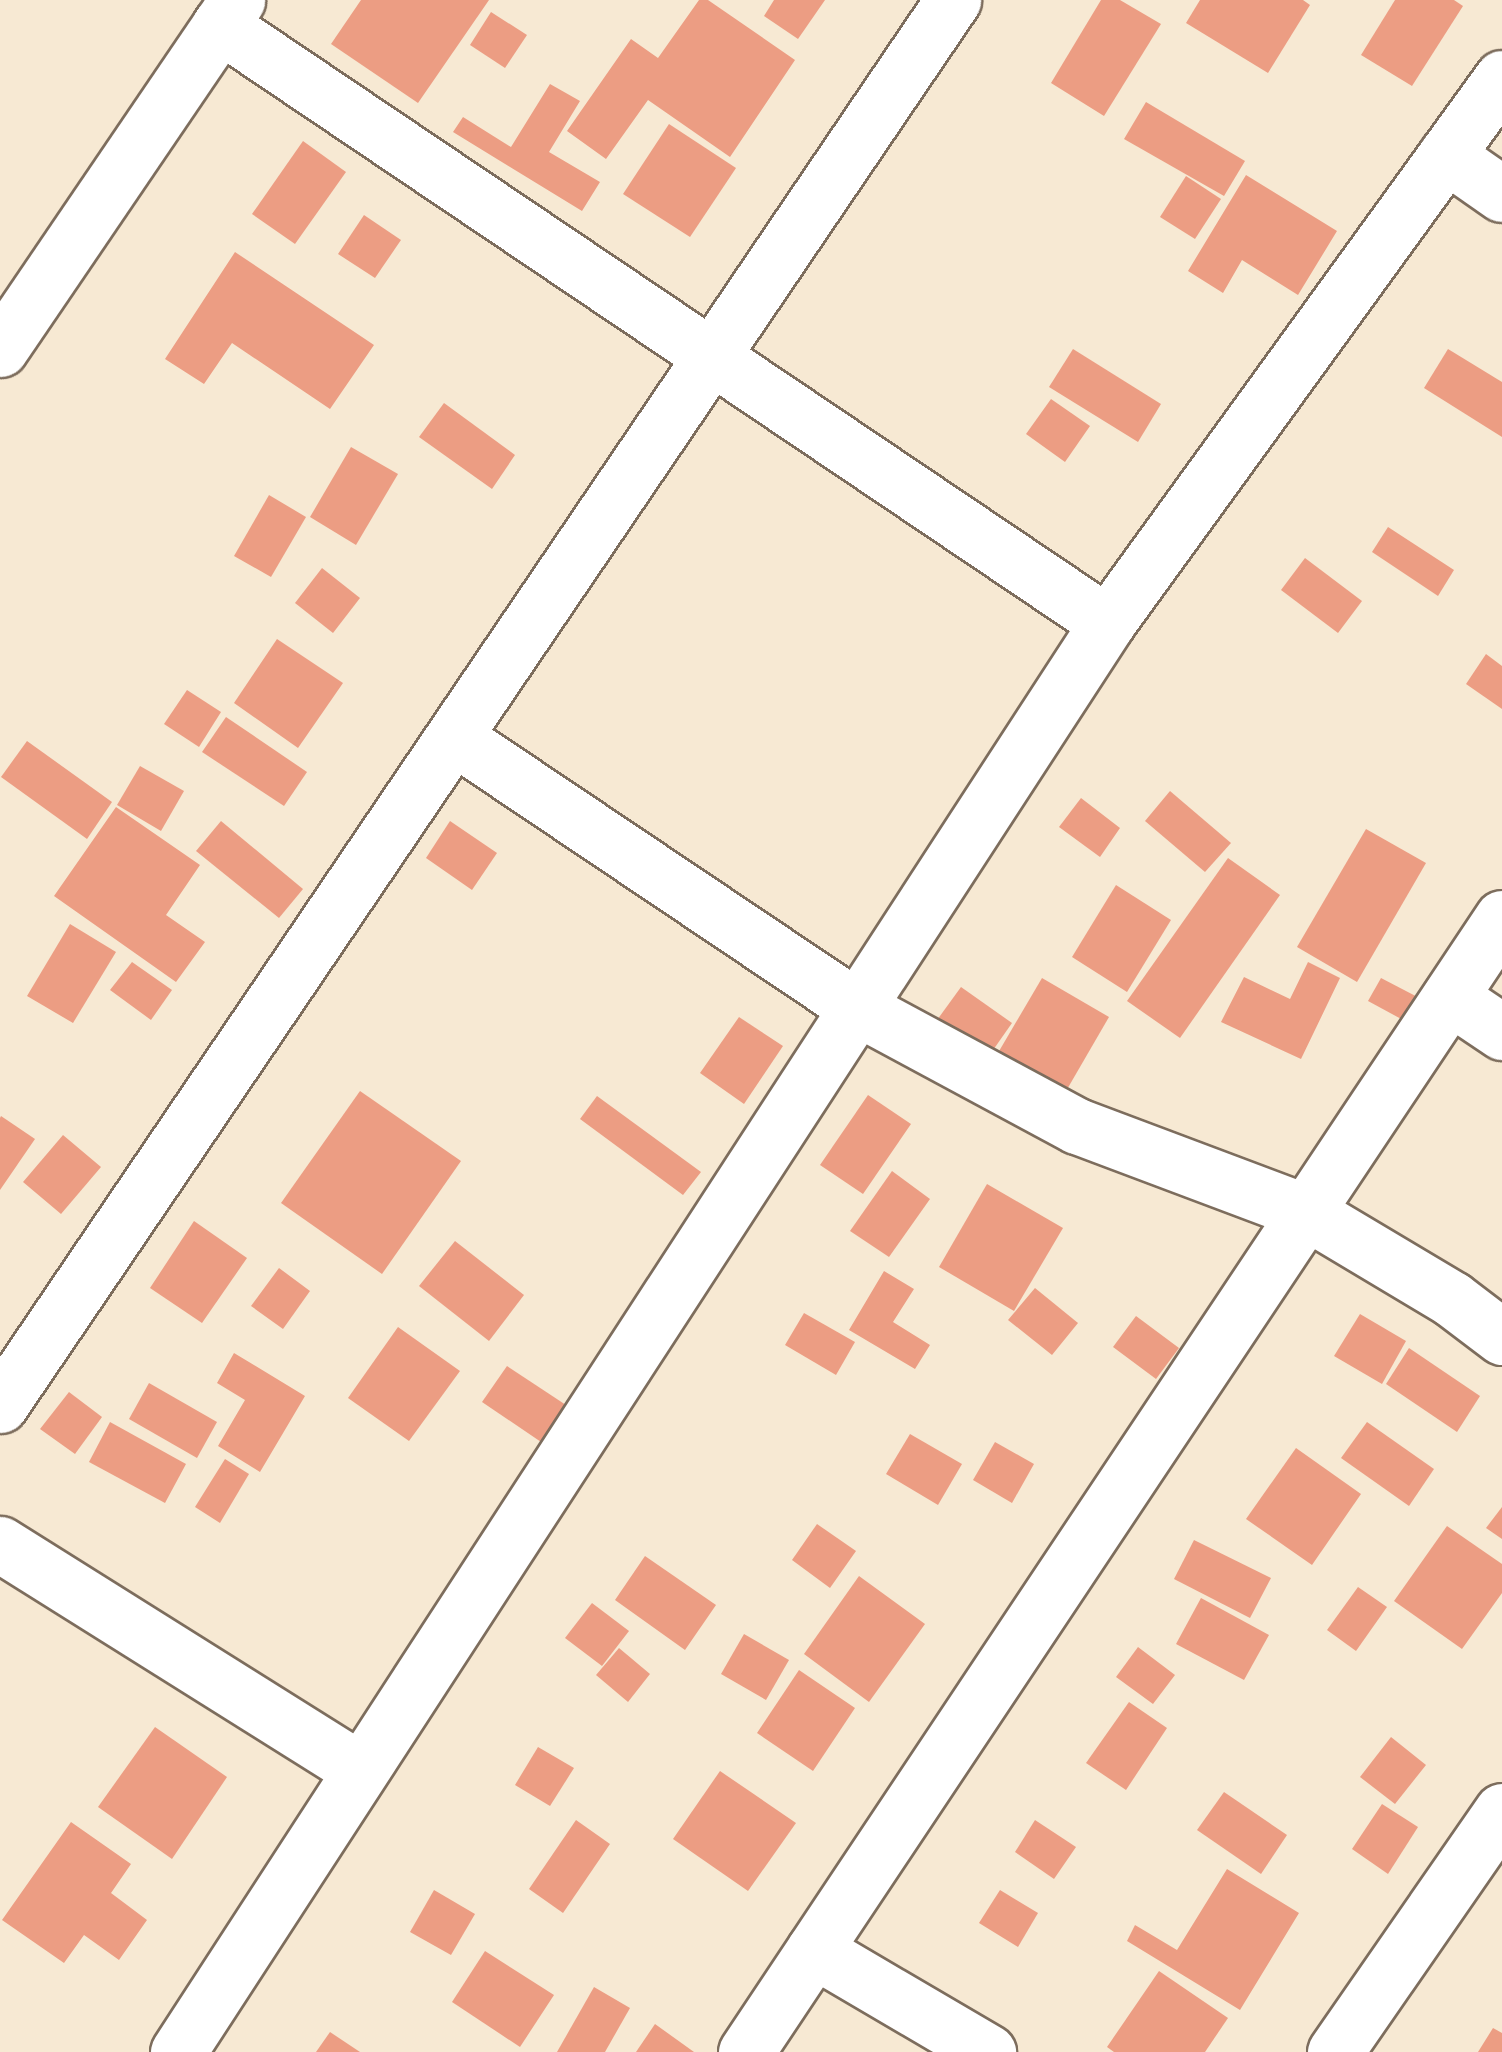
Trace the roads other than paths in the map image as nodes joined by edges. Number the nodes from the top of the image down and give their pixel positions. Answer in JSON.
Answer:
{"nodes":[{"id":1,"x":953,"y":0,"type":"edge"},
{"id":2,"x":229,"y":12,"type":"edge"},
{"id":3,"x":1502,"y":78,"type":"edge"},
{"id":4,"x":1446,"y":155,"type":"junction"},
{"id":5,"x":1502,"y":194,"type":"edge"},
{"id":6,"x":0,"y":349,"type":"edge"},
{"id":7,"x":708,"y":356,"type":"junction"},
{"id":8,"x":1107,"y":623,"type":"junction"},
{"id":9,"x":454,"y":737,"type":"junction"},
{"id":10,"x":1502,"y":918,"type":"edge"},
{"id":11,"x":1450,"y":997,"type":"junction"},
{"id":12,"x":854,"y":1006,"type":"junction"},
{"id":13,"x":1502,"y":1032,"type":"edge"},
{"id":14,"x":1308,"y":1212,"type":"junction"},
{"id":15,"x":1502,"y":1337,"type":"edge"},
{"id":16,"x":0,"y":1405,"type":"edge"},
{"id":17,"x":0,"y":1544,"type":"edge"},
{"id":18,"x":360,"y":1770,"type":"junction"},
{"id":19,"x":1502,"y":1811,"type":"edge"},
{"id":20,"x":814,"y":1950,"type":"junction"},
{"id":21,"x":178,"y":2052,"type":"edge"},
{"id":22,"x":746,"y":2052,"type":"edge"},
{"id":23,"x":988,"y":2052,"type":"edge"},
{"id":24,"x":1336,"y":2052,"type":"edge"}],
"edges":[{"from":1,"to":7,"type":"street"},
{"from":2,"to":6,"type":"street"},
{"from":2,"to":7,"type":"street"},
{"from":3,"to":4,"type":"street"},
{"from":4,"to":5,"type":"street"},
{"from":4,"to":8,"type":"street"},
{"from":7,"to":8,"type":"street"},
{"from":7,"to":9,"type":"street"},
{"from":8,"to":12,"type":"street"},
{"from":9,"to":12,"type":"street"},
{"from":9,"to":16,"type":"street"},
{"from":10,"to":11,"type":"street"},
{"from":11,"to":13,"type":"street"},
{"from":11,"to":14,"type":"street"},
{"from":12,"to":14,"type":"street"},
{"from":12,"to":18,"type":"street"},
{"from":14,"to":15,"type":"street"},
{"from":14,"to":20,"type":"street"},
{"from":17,"to":18,"type":"street"},
{"from":18,"to":21,"type":"street"},
{"from":19,"to":24,"type":"street"},
{"from":20,"to":22,"type":"street"},
{"from":20,"to":23,"type":"street"}]}
